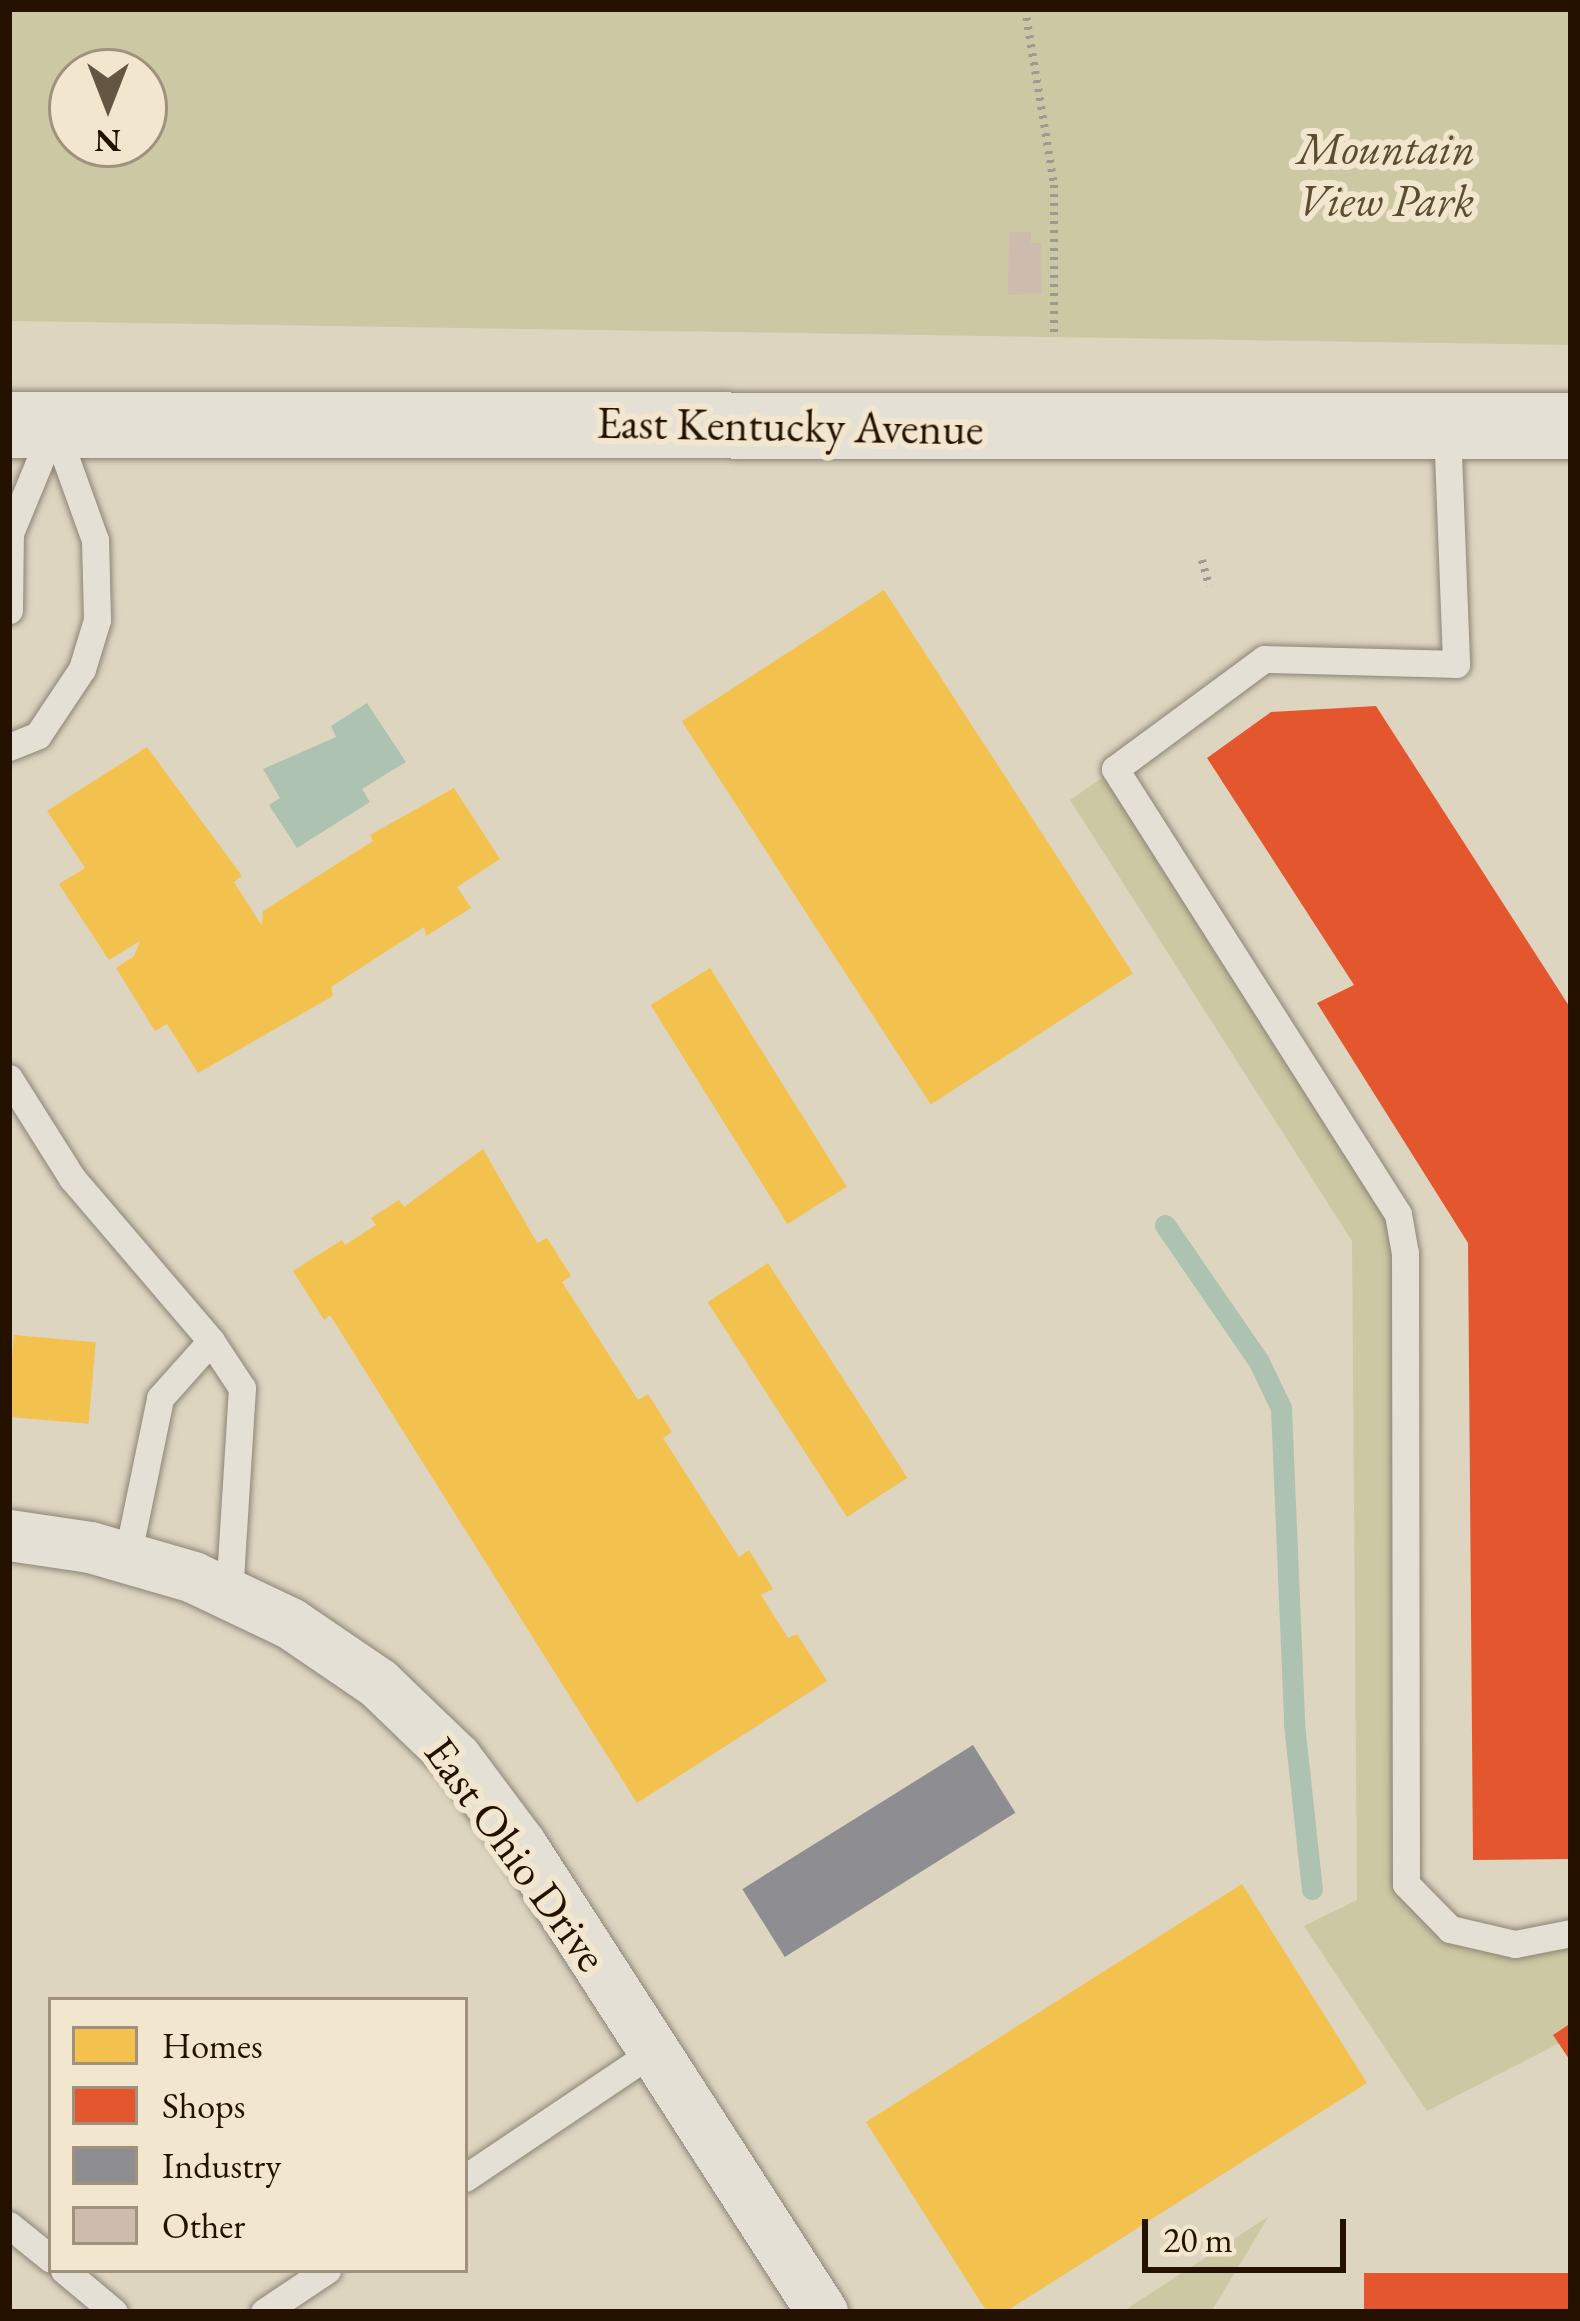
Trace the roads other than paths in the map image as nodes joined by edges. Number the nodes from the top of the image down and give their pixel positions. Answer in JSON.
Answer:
{"nodes":[{"id":1,"x":32,"y":426,"type":"edge"},
{"id":2,"x":1447,"y":426,"type":"junction"},
{"id":3,"x":1571,"y":426,"type":"edge"},
{"id":4,"x":9,"y":610,"type":"edge"},
{"id":5,"x":9,"y":747,"type":"edge"},
{"id":6,"x":9,"y":1078,"type":"edge"},
{"id":7,"x":211,"y":1341,"type":"junction"},
{"id":8,"x":9,"y":1535,"type":"edge"},
{"id":9,"x":128,"y":1558,"type":"junction"},
{"id":10,"x":229,"y":1594,"type":"junction"},
{"id":11,"x":1571,"y":1933,"type":"edge"},
{"id":12,"x":654,"y":2051,"type":"junction"},
{"id":13,"x":468,"y":2176,"type":"edge"},
{"id":14,"x":9,"y":2224,"type":"edge"},
{"id":15,"x":48,"y":2256,"type":"edge"},
{"id":16,"x":68,"y":2273,"type":"edge"},
{"id":17,"x":322,"y":2273,"type":"edge"},
{"id":18,"x":114,"y":2312,"type":"edge"},
{"id":19,"x":264,"y":2312,"type":"edge"},
{"id":20,"x":822,"y":2312,"type":"edge"}],
"edges":[{"from":1,"to":2,"type":"street","name":"East Kentucky Avenue"},
{"from":1,"to":4,"type":"lane"},
{"from":1,"to":5,"type":"lane"},
{"from":2,"to":3,"type":"street","name":"East Kentucky Avenue"},
{"from":2,"to":11,"type":"lane"},
{"from":6,"to":7,"type":"lane"},
{"from":7,"to":9,"type":"lane"},
{"from":7,"to":10,"type":"lane"},
{"from":8,"to":9,"type":"street","name":"East Ohio Drive"},
{"from":9,"to":10,"type":"street","name":"East Ohio Drive"},
{"from":10,"to":12,"type":"street","name":"East Ohio Drive"},
{"from":12,"to":13,"type":"lane"},
{"from":12,"to":20,"type":"street","name":"East Ohio Drive"},
{"from":14,"to":15,"type":"lane"},
{"from":16,"to":18,"type":"lane"},
{"from":17,"to":19,"type":"lane"}]}
